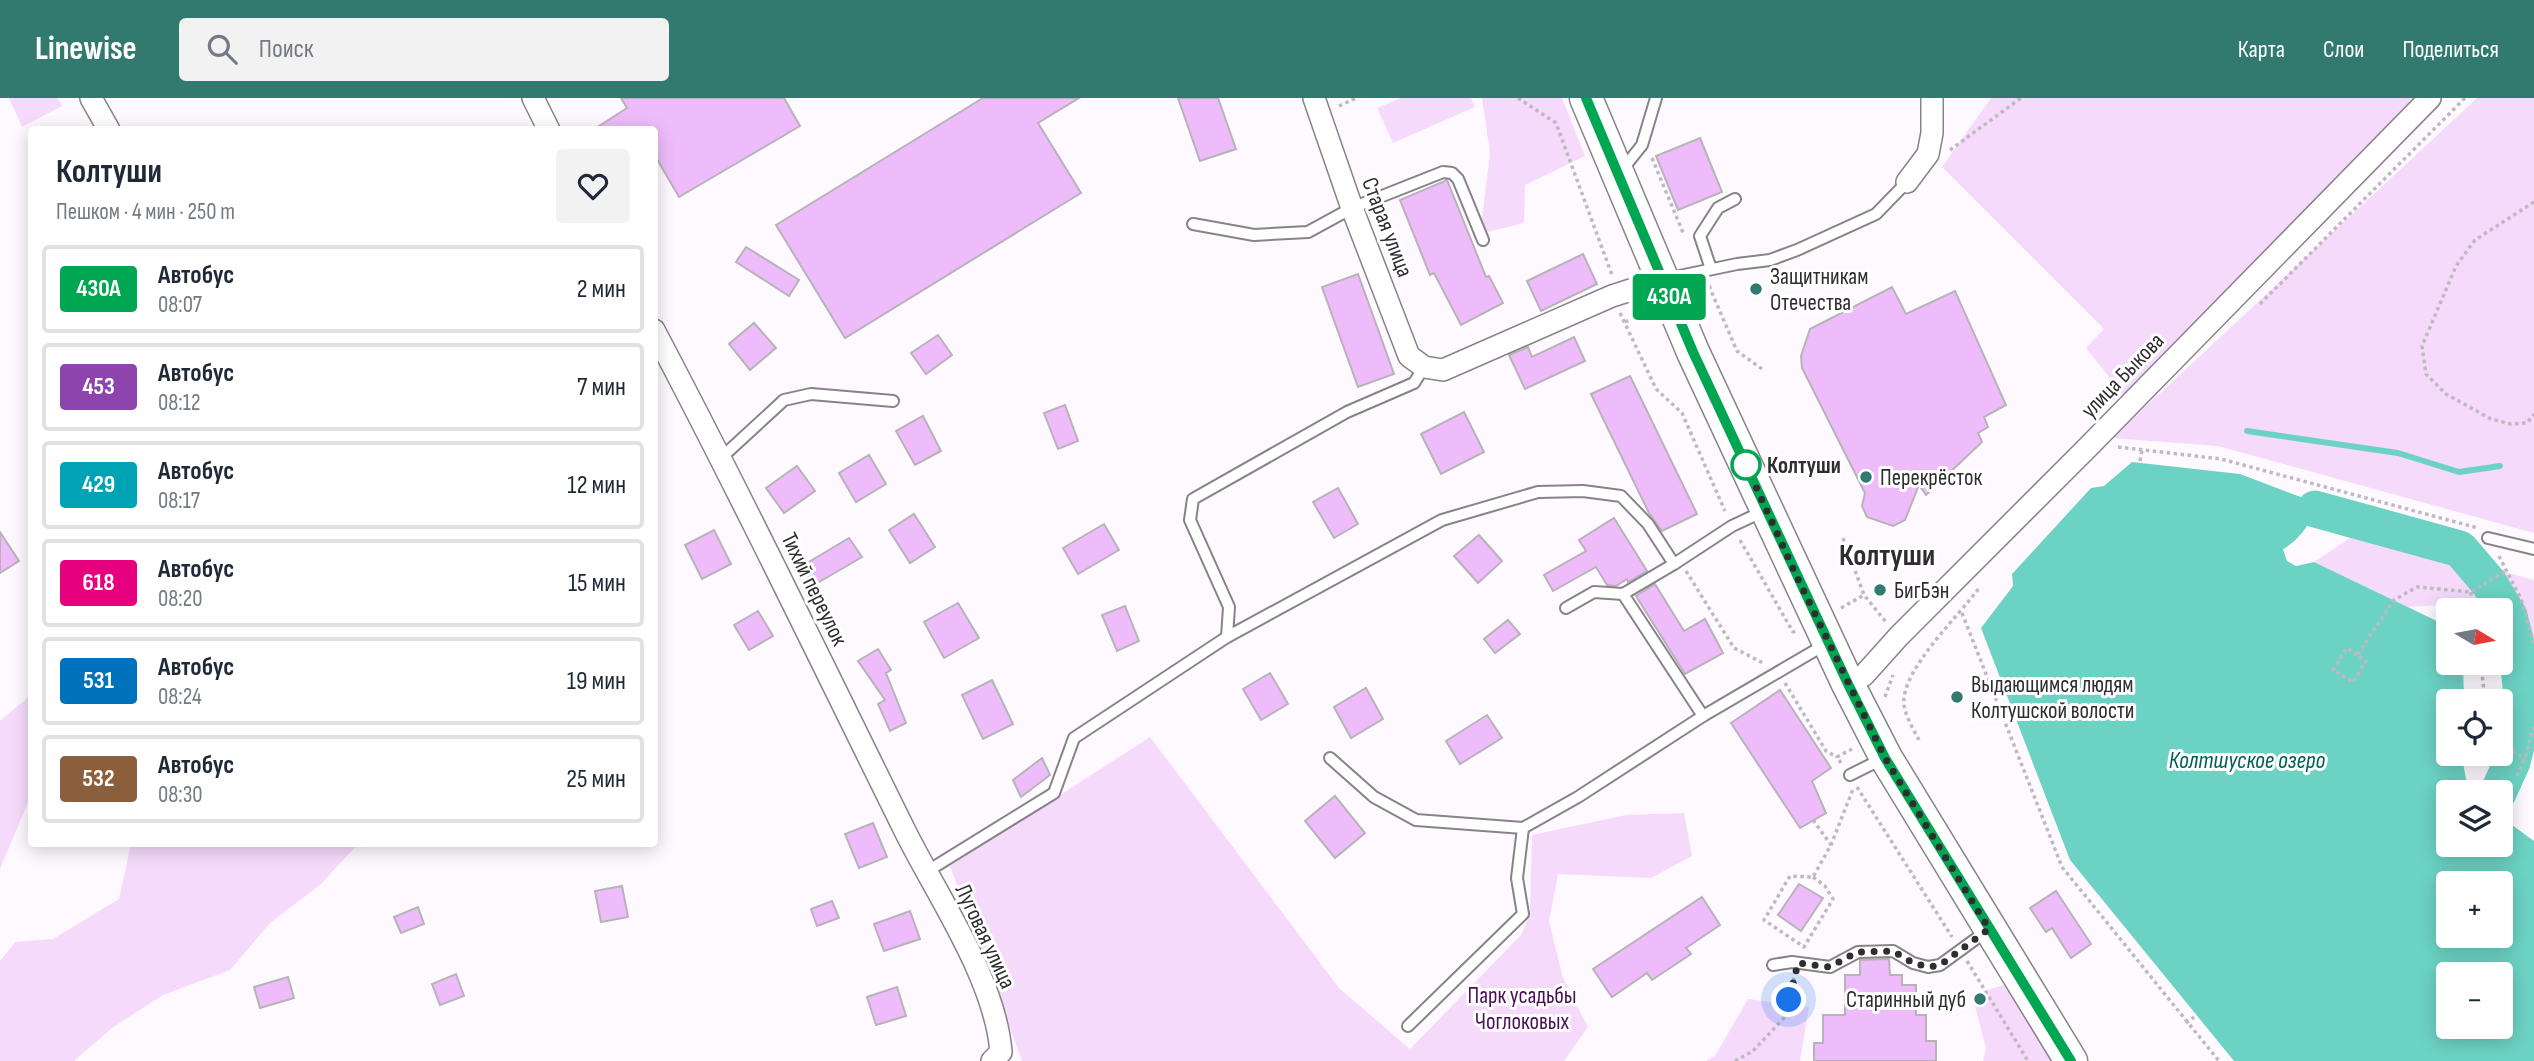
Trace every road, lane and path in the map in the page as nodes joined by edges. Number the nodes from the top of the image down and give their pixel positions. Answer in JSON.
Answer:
{"nodes":[{"id":1,"x":91,"y":98,"type":"edge"},
{"id":2,"x":533,"y":98,"type":"edge"},
{"id":3,"x":1314,"y":98,"type":"edge"},
{"id":4,"x":1518,"y":98,"type":"edge"},
{"id":5,"x":1586,"y":98,"type":"edge"},
{"id":6,"x":1656,"y":98,"type":"edge"},
{"id":7,"x":2021,"y":98,"type":"edge"},
{"id":8,"x":2431,"y":98,"type":"edge"},
{"id":9,"x":2465,"y":98,"type":"edge"},
{"id":10,"x":1928,"y":102,"type":"edge"},
{"id":11,"x":106,"y":126,"type":"edge"},
{"id":12,"x":548,"y":126,"type":"edge"},
{"id":13,"x":1948,"y":151,"type":"dead end"},
{"id":14,"x":1618,"y":175,"type":"junction"},
{"id":15,"x":1906,"y":182,"type":"joint"},
{"id":16,"x":1735,"y":199,"type":"dead end"},
{"id":17,"x":2534,"y":202,"type":"edge"},
{"id":18,"x":1352,"y":208,"type":"junction"},
{"id":19,"x":1193,"y":223,"type":"dead end"},
{"id":20,"x":1483,"y":240,"type":"dead end"},
{"id":21,"x":1712,"y":269,"type":"junction"},
{"id":22,"x":1662,"y":280,"type":"junction"},
{"id":23,"x":1616,"y":295,"type":"junction"},
{"id":24,"x":2252,"y":312,"type":"dead end"},
{"id":25,"x":658,"y":339,"type":"edge"},
{"id":26,"x":1424,"y":368,"type":"junction"},
{"id":27,"x":893,"y":401,"type":"dead end"},
{"id":28,"x":2534,"y":414,"type":"edge"},
{"id":29,"x":2122,"y":442,"type":"dead end"},
{"id":30,"x":2142,"y":450,"type":"junction"},
{"id":31,"x":721,"y":458,"type":"junction"},
{"id":32,"x":2140,"y":461,"type":"dead end"},
{"id":33,"x":1767,"y":510,"type":"junction"},
{"id":34,"x":1732,"y":526,"type":"junction"},
{"id":35,"x":1843,"y":538,"type":"dead end"},
{"id":36,"x":2488,"y":538,"type":"junction"},
{"id":37,"x":2534,"y":550,"type":"edge"},
{"id":38,"x":1677,"y":562,"type":"junction"},
{"id":39,"x":2507,"y":570,"type":"junction"},
{"id":40,"x":1980,"y":585,"type":"dead end"},
{"id":41,"x":2471,"y":592,"type":"junction"},
{"id":42,"x":1623,"y":594,"type":"junction"},
{"id":43,"x":1864,"y":595,"type":"junction"},
{"id":44,"x":2472,"y":598,"type":"edge"},
{"id":45,"x":1566,"y":608,"type":"dead end"},
{"id":46,"x":1949,"y":608,"type":"dead end"},
{"id":47,"x":1960,"y":615,"type":"junction"},
{"id":48,"x":1823,"y":631,"type":"junction"},
{"id":49,"x":1899,"y":636,"type":"junction"},
{"id":50,"x":1227,"y":637,"type":"junction"},
{"id":51,"x":2534,"y":644,"type":"edge"},
{"id":52,"x":2357,"y":655,"type":"junction"},
{"id":53,"x":1921,"y":658,"type":"junction"},
{"id":54,"x":1895,"y":670,"type":"dead end"},
{"id":55,"x":1778,"y":672,"type":"junction"},
{"id":56,"x":1848,"y":684,"type":"junction"},
{"id":57,"x":2002,"y":684,"type":"dead end"},
{"id":58,"x":1992,"y":688,"type":"junction"},
{"id":59,"x":1885,"y":700,"type":"dead end"},
{"id":60,"x":1703,"y":716,"type":"junction"},
{"id":61,"x":2534,"y":726,"type":"edge"},
{"id":62,"x":1919,"y":740,"type":"dead end"},
{"id":63,"x":1880,"y":747,"type":"junction"},
{"id":64,"x":2513,"y":753,"type":"edge"},
{"id":65,"x":1837,"y":757,"type":"junction"},
{"id":66,"x":1330,"y":758,"type":"dead end"},
{"id":67,"x":2525,"y":759,"type":"junction"},
{"id":68,"x":1850,"y":775,"type":"joint"},
{"id":69,"x":2516,"y":776,"type":"dead end"},
{"id":70,"x":1814,"y":820,"type":"dead end"},
{"id":71,"x":2054,"y":823,"type":"dead end"},
{"id":72,"x":2047,"y":826,"type":"junction"},
{"id":73,"x":1523,"y":828,"type":"junction"},
{"id":74,"x":1831,"y":845,"type":"junction"},
{"id":75,"x":926,"y":872,"type":"junction"},
{"id":76,"x":1813,"y":877,"type":"junction"},
{"id":77,"x":1989,"y":929,"type":"junction"},
{"id":78,"x":1959,"y":948,"type":"junction"},
{"id":79,"x":1798,"y":963,"type":"junction"},
{"id":80,"x":1773,"y":965,"type":"dead end"},
{"id":81,"x":2194,"y":1017,"type":"dead end"},
{"id":82,"x":2186,"y":1023,"type":"junction"},
{"id":83,"x":1408,"y":1026,"type":"dead end"},
{"id":84,"x":992,"y":1061,"type":"edge"},
{"id":85,"x":1735,"y":1061,"type":"edge"},
{"id":86,"x":2028,"y":1061,"type":"edge"},
{"id":87,"x":2071,"y":1061,"type":"edge"},
{"id":88,"x":2219,"y":1061,"type":"edge"}],
"edges":[{"from":1,"to":11,"type":"street"},
{"from":2,"to":12,"type":"street"},
{"from":3,"to":18,"type":"street","name":"Старая улица"},
{"from":4,"to":23,"type":"path"},
{"from":5,"to":14,"type":"main road"},
{"from":6,"to":14,"type":"lane"},
{"from":7,"to":13,"type":"path"},
{"from":8,"to":49,"type":"street","name":"улица Быкова"},
{"from":9,"to":24,"type":"path"},
{"from":10,"to":15,"type":"street"},
{"from":14,"to":22,"type":"main road"},
{"from":15,"to":21,"type":"lane"},
{"from":16,"to":21,"type":"lane"},
{"from":17,"to":28,"type":"path"},
{"from":18,"to":19,"type":"lane"},
{"from":18,"to":20,"type":"lane"},
{"from":18,"to":26,"type":"street","name":"Старая улица"},
{"from":21,"to":22,"type":"lane"},
{"from":22,"to":23,"type":"street"},
{"from":22,"to":33,"type":"main road"},
{"from":23,"to":26,"type":"street"},
{"from":23,"to":34,"type":"path"},
{"from":25,"to":31,"type":"street","name":"Тихий переулок"},
{"from":26,"to":50,"type":"lane"},
{"from":27,"to":31,"type":"lane"},
{"from":29,"to":30,"type":"path"},
{"from":30,"to":32,"type":"path"},
{"from":30,"to":36,"type":"path"},
{"from":31,"to":75,"type":"street","name":"Тихий переулок"},
{"from":33,"to":34,"type":"lane"},
{"from":33,"to":48,"type":"main road"},
{"from":34,"to":38,"type":"lane"},
{"from":34,"to":48,"type":"path"},
{"from":35,"to":43,"type":"path"},
{"from":36,"to":37,"type":"lane"},
{"from":36,"to":39,"type":"path"},
{"from":38,"to":42,"type":"lane"},
{"from":38,"to":50,"type":"lane"},
{"from":38,"to":55,"type":"path"},
{"from":39,"to":41,"type":"path"},
{"from":39,"to":51,"type":"path"},
{"from":40,"to":47,"type":"path"},
{"from":41,"to":44,"type":"path"},
{"from":41,"to":52,"type":"path"},
{"from":42,"to":45,"type":"lane"},
{"from":42,"to":60,"type":"lane"},
{"from":43,"to":48,"type":"path"},
{"from":43,"to":49,"type":"path"},
{"from":46,"to":47,"type":"path"},
{"from":47,"to":53,"type":"path"},
{"from":47,"to":58,"type":"path"},
{"from":48,"to":55,"type":"lane"},
{"from":48,"to":56,"type":"main road"},
{"from":49,"to":53,"type":"path"},
{"from":49,"to":56,"type":"street","name":"улица Быкова"},
{"from":50,"to":75,"type":"lane"},
{"from":52,"to":52,"type":"path"},
{"from":53,"to":62,"type":"path"},
{"from":54,"to":59,"type":"path"},
{"from":55,"to":60,"type":"lane"},
{"from":55,"to":65,"type":"path"},
{"from":56,"to":63,"type":"main road"},
{"from":57,"to":58,"type":"path"},
{"from":58,"to":72,"type":"path"},
{"from":60,"to":73,"type":"lane"},
{"from":61,"to":67,"type":"path"},
{"from":63,"to":65,"type":"path"},
{"from":63,"to":68,"type":"lane"},
{"from":63,"to":77,"type":"main road"},
{"from":64,"to":67,"type":"path"},
{"from":65,"to":68,"type":"path"},
{"from":66,"to":73,"type":"lane"},
{"from":67,"to":69,"type":"path"},
{"from":70,"to":74,"type":"path"},
{"from":71,"to":72,"type":"path"},
{"from":72,"to":82,"type":"path"},
{"from":73,"to":83,"type":"lane"},
{"from":74,"to":76,"type":"path"},
{"from":74,"to":78,"type":"path"},
{"from":75,"to":84,"type":"street","name":"Луговая улица"},
{"from":76,"to":76,"type":"path"},
{"from":77,"to":78,"type":"lane"},
{"from":77,"to":87,"type":"main road"},
{"from":78,"to":79,"type":"lane"},
{"from":78,"to":86,"type":"path"},
{"from":79,"to":80,"type":"lane"},
{"from":79,"to":85,"type":"path"},
{"from":81,"to":82,"type":"path"},
{"from":82,"to":88,"type":"path"}]}
